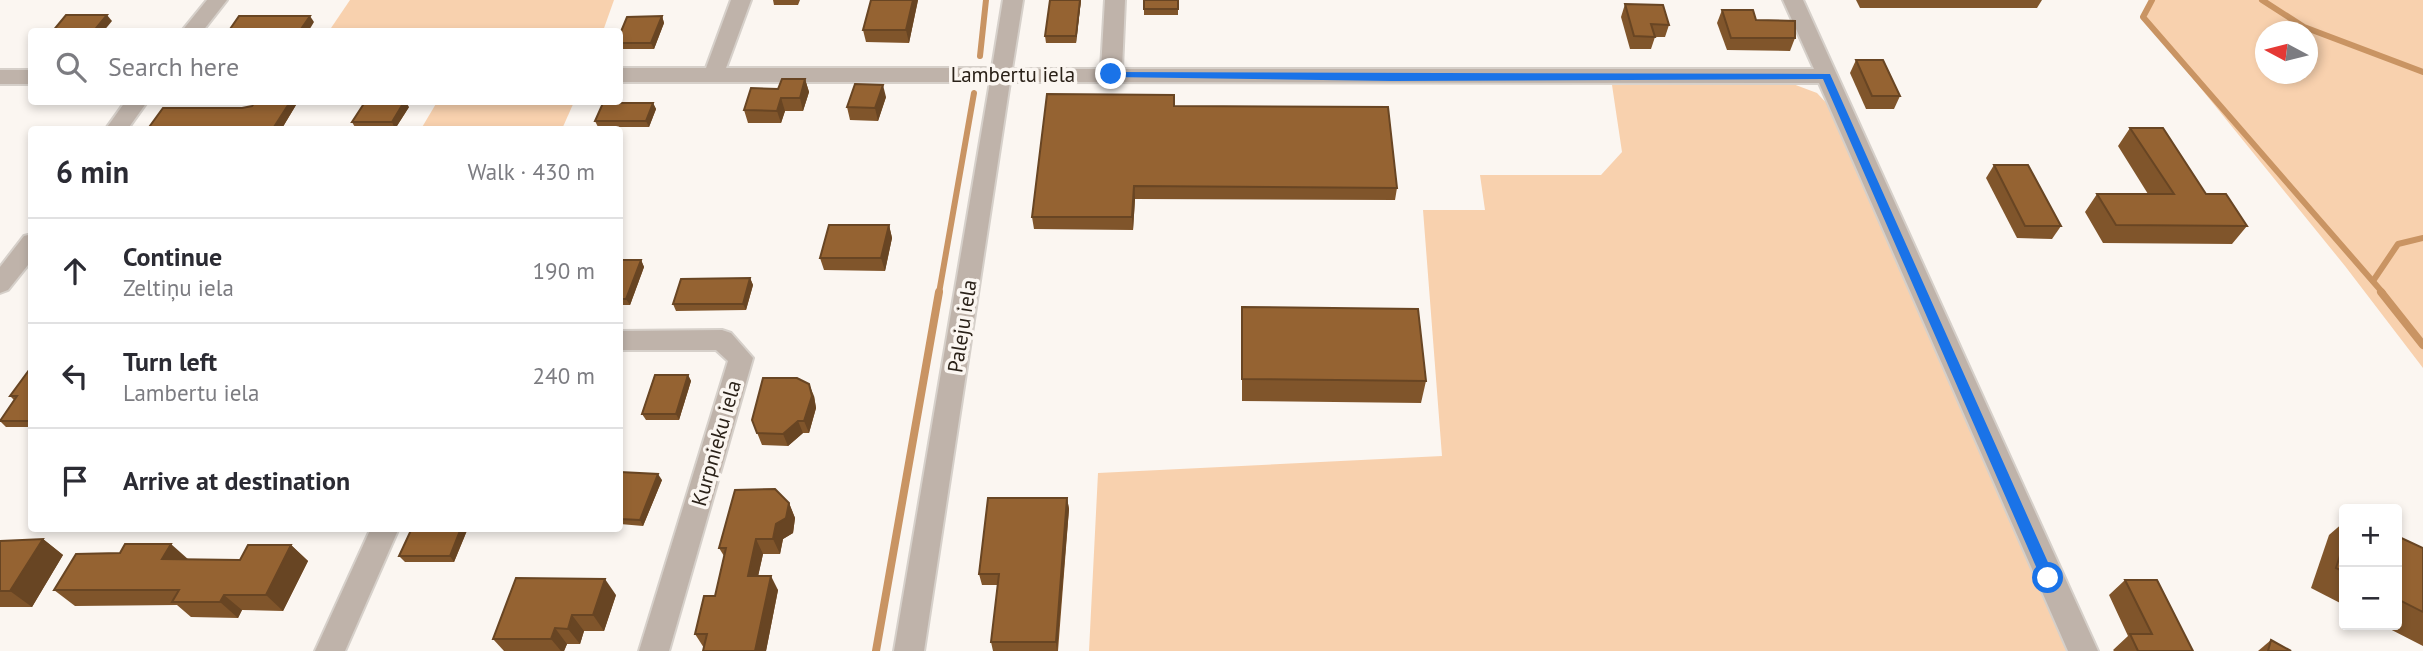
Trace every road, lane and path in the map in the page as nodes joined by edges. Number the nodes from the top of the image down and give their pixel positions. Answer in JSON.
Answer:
{"nodes":[{"id":1,"x":217,"y":0,"type":"edge"},
{"id":2,"x":741,"y":0,"type":"edge"},
{"id":3,"x":1013,"y":0,"type":"edge"},
{"id":4,"x":1115,"y":0,"type":"edge"},
{"id":5,"x":1793,"y":0,"type":"edge"},
{"id":6,"x":194,"y":28,"type":"edge"},
{"id":7,"x":1003,"y":73,"type":"junction"},
{"id":8,"x":714,"y":74,"type":"junction"},
{"id":9,"x":1111,"y":74,"type":"junction"},
{"id":10,"x":623,"y":75,"type":"edge"},
{"id":11,"x":1826,"y":76,"type":"junction"},
{"id":12,"x":0,"y":77,"type":"edge"},
{"id":13,"x":28,"y":77,"type":"edge"},
{"id":14,"x":134,"y":105,"type":"edge"},
{"id":15,"x":118,"y":126,"type":"edge"},
{"id":16,"x":28,"y":247,"type":"edge"},
{"id":17,"x":0,"y":284,"type":"edge"},
{"id":18,"x":623,"y":340,"type":"edge"},
{"id":19,"x":383,"y":532,"type":"edge"},
{"id":20,"x":330,"y":651,"type":"edge"},
{"id":21,"x":654,"y":651,"type":"edge"},
{"id":22,"x":909,"y":651,"type":"edge"},
{"id":23,"x":2083,"y":651,"type":"edge"}],
"edges":[{"from":1,"to":6,"type":"street"},
{"from":2,"to":8,"type":"street"},
{"from":3,"to":7,"type":"street","name":"Paleju iela"},
{"from":4,"to":9,"type":"street"},
{"from":5,"to":11,"type":"street"},
{"from":7,"to":8,"type":"street","name":"Lambertu iela"},
{"from":7,"to":9,"type":"street","name":"Lambertu iela"},
{"from":7,"to":22,"type":"street","name":"Paleju iela"},
{"from":8,"to":10,"type":"street","name":"Lambertu iela"},
{"from":9,"to":11,"type":"street","name":"Lambertu iela"},
{"from":11,"to":23,"type":"street"},
{"from":12,"to":13,"type":"street"},
{"from":14,"to":15,"type":"street"},
{"from":16,"to":17,"type":"street"},
{"from":18,"to":21,"type":"street","name":"Kurpnieku iela"},
{"from":19,"to":20,"type":"street"}]}
